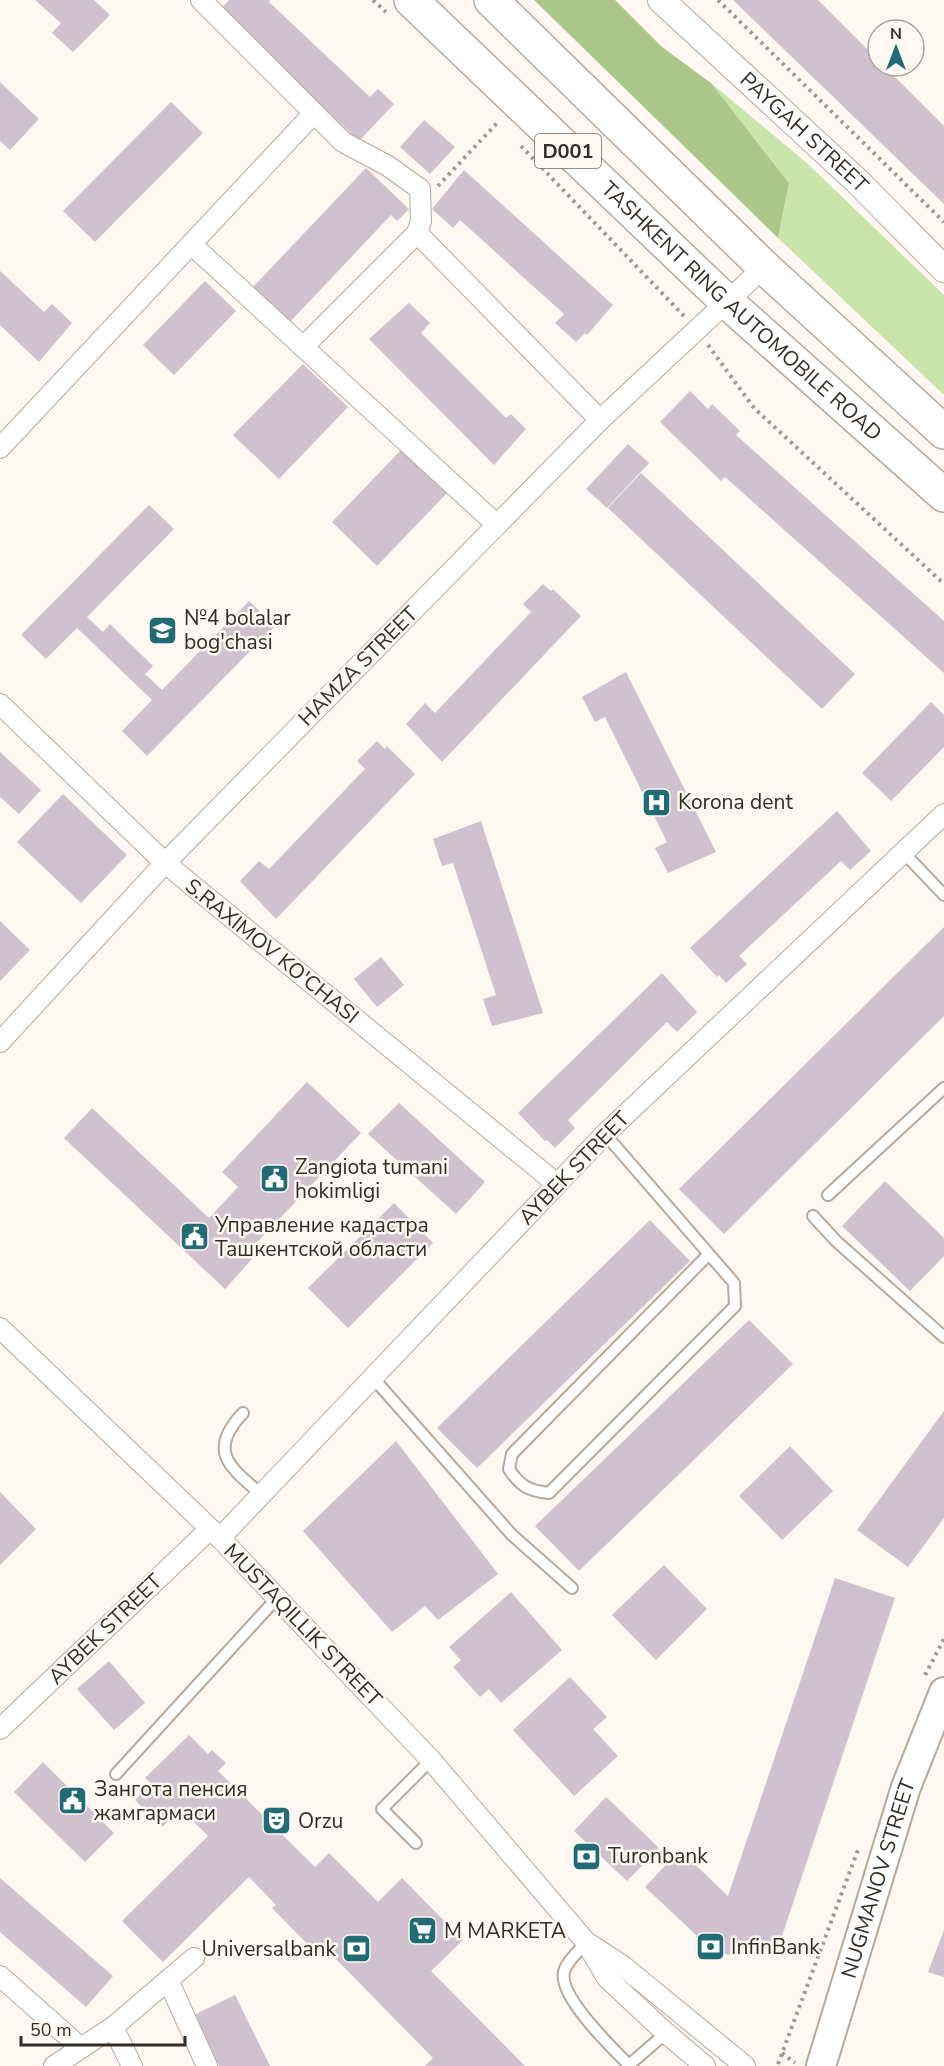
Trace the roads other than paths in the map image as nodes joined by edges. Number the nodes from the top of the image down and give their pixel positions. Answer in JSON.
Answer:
{"nodes":[{"id":1,"x":201,"y":0,"type":"edge"},
{"id":2,"x":491,"y":0,"type":"edge"},
{"id":3,"x":661,"y":0,"type":"edge"},
{"id":4,"x":401,"y":8,"type":"edge"},
{"id":5,"x":314,"y":113,"type":"junction"},
{"id":6,"x":417,"y":233,"type":"junction"},
{"id":7,"x":191,"y":244,"type":"junction"},
{"id":8,"x":764,"y":267,"type":"junction"},
{"id":9,"x":944,"y":270,"type":"edge"},
{"id":10,"x":726,"y":301,"type":"junction"},
{"id":11,"x":303,"y":347,"type":"junction"},
{"id":12,"x":600,"y":420,"type":"junction"},
{"id":13,"x":944,"y":432,"type":"edge"},
{"id":14,"x":0,"y":448,"type":"edge"},
{"id":15,"x":944,"y":495,"type":"edge"},
{"id":16,"x":497,"y":525,"type":"junction"},
{"id":17,"x":0,"y":704,"type":"edge"},
{"id":18,"x":944,"y":814,"type":"edge"},
{"id":19,"x":904,"y":854,"type":"junction"},
{"id":20,"x":165,"y":863,"type":"junction"},
{"id":21,"x":944,"y":895,"type":"edge"},
{"id":22,"x":0,"y":1042,"type":"edge"},
{"id":23,"x":944,"y":1088,"type":"edge"},
{"id":24,"x":605,"y":1134,"type":"junction"},
{"id":25,"x":556,"y":1184,"type":"junction"},
{"id":26,"x":828,"y":1195,"type":"dead end"},
{"id":27,"x":813,"y":1216,"type":"dead end"},
{"id":28,"x":709,"y":1254,"type":"junction"},
{"id":29,"x":0,"y":1328,"type":"edge"},
{"id":30,"x":944,"y":1337,"type":"edge"},
{"id":31,"x":374,"y":1379,"type":"junction"},
{"id":32,"x":243,"y":1413,"type":"dead end"},
{"id":33,"x":262,"y":1495,"type":"junction"},
{"id":34,"x":215,"y":1533,"type":"junction"},
{"id":35,"x":572,"y":1588,"type":"dead end"},
{"id":36,"x":277,"y":1598,"type":"junction"},
{"id":37,"x":944,"y":1692,"type":"edge"},
{"id":38,"x":0,"y":1729,"type":"edge"},
{"id":39,"x":431,"y":1760,"type":"junction"},
{"id":40,"x":116,"y":1774,"type":"dead end"},
{"id":41,"x":416,"y":1843,"type":"dead end"},
{"id":42,"x":586,"y":1942,"type":"junction"},
{"id":43,"x":194,"y":1958,"type":"dead end"},
{"id":44,"x":0,"y":1976,"type":"edge"},
{"id":45,"x":168,"y":1980,"type":"junction"},
{"id":46,"x":113,"y":2027,"type":"junction"},
{"id":47,"x":666,"y":2033,"type":"junction"},
{"id":48,"x":81,"y":2048,"type":"junction"},
{"id":49,"x":808,"y":2064,"type":"edge"},
{"id":50,"x":628,"y":2065,"type":"edge"},
{"id":51,"x":54,"y":2066,"type":"edge"},
{"id":52,"x":132,"y":2066,"type":"edge"},
{"id":53,"x":207,"y":2066,"type":"edge"},
{"id":54,"x":705,"y":2066,"type":"edge"},
{"id":55,"x":745,"y":2066,"type":"edge"}],
"edges":[{"from":1,"to":5,"type":"street"},
{"from":2,"to":8,"type":"highway","number":"D001"},
{"from":3,"to":9,"type":"street","name":"PAYGAH STREET"},
{"from":4,"to":10,"type":"highway","name":"TASHKENT RING AUTOMOBILE ROAD","number":"D001"},
{"from":5,"to":6,"type":"street"},
{"from":5,"to":7,"type":"street"},
{"from":6,"to":11,"type":"street"},
{"from":6,"to":12,"type":"street"},
{"from":7,"to":11,"type":"street"},
{"from":7,"to":14,"type":"street"},
{"from":8,"to":10,"type":"street","name":"HAMZA STREET"},
{"from":8,"to":13,"type":"highway","number":"D001"},
{"from":10,"to":12,"type":"street","name":"HAMZA STREET"},
{"from":10,"to":15,"type":"highway","name":"TASHKENT RING AUTOMOBILE ROAD","number":"D001"},
{"from":11,"to":16,"type":"street"},
{"from":12,"to":16,"type":"street","name":"HAMZA STREET"},
{"from":16,"to":20,"type":"street","name":"HAMZA STREET"},
{"from":17,"to":20,"type":"street","name":"S.RAXIMOV KO'CHASI"},
{"from":18,"to":19,"type":"street","name":"AYBEK STREET"},
{"from":19,"to":21,"type":"lane"},
{"from":19,"to":24,"type":"street","name":"AYBEK STREET"},
{"from":20,"to":22,"type":"street","name":"HAMZA STREET"},
{"from":20,"to":25,"type":"street","name":"S.RAXIMOV KO'CHASI"},
{"from":23,"to":26,"type":"lane"},
{"from":24,"to":25,"type":"street","name":"AYBEK STREET"},
{"from":24,"to":28,"type":"lane"},
{"from":25,"to":31,"type":"street","name":"AYBEK STREET"},
{"from":27,"to":30,"type":"lane"},
{"from":28,"to":28,"type":"lane"},
{"from":29,"to":34,"type":"street","name":"MUSTAQILLIK STREET"},
{"from":31,"to":33,"type":"street","name":"AYBEK STREET"},
{"from":31,"to":35,"type":"lane"},
{"from":32,"to":33,"type":"lane"},
{"from":33,"to":34,"type":"street","name":"AYBEK STREET"},
{"from":34,"to":36,"type":"street","name":"MUSTAQILLIK STREET"},
{"from":34,"to":38,"type":"street","name":"AYBEK STREET"},
{"from":36,"to":39,"type":"street","name":"MUSTAQILLIK STREET"},
{"from":36,"to":40,"type":"lane"},
{"from":37,"to":49,"type":"main road","name":"NUGMANOV STREET"},
{"from":39,"to":41,"type":"lane"},
{"from":39,"to":42,"type":"street","name":"MUSTAQILLIK STREET"},
{"from":42,"to":47,"type":"street","name":"MUSTAQILLIK STREET"},
{"from":42,"to":50,"type":"lane"},
{"from":42,"to":55,"type":"street","name":"MUSTAQILLIK STREET"},
{"from":43,"to":45,"type":"street"},
{"from":44,"to":48,"type":"street"},
{"from":45,"to":46,"type":"street"},
{"from":45,"to":53,"type":"street"},
{"from":46,"to":48,"type":"street"},
{"from":46,"to":52,"type":"street"},
{"from":47,"to":50,"type":"lane"},
{"from":47,"to":54,"type":"street","name":"MUSTAQILLIK STREET"},
{"from":48,"to":51,"type":"street"}]}
